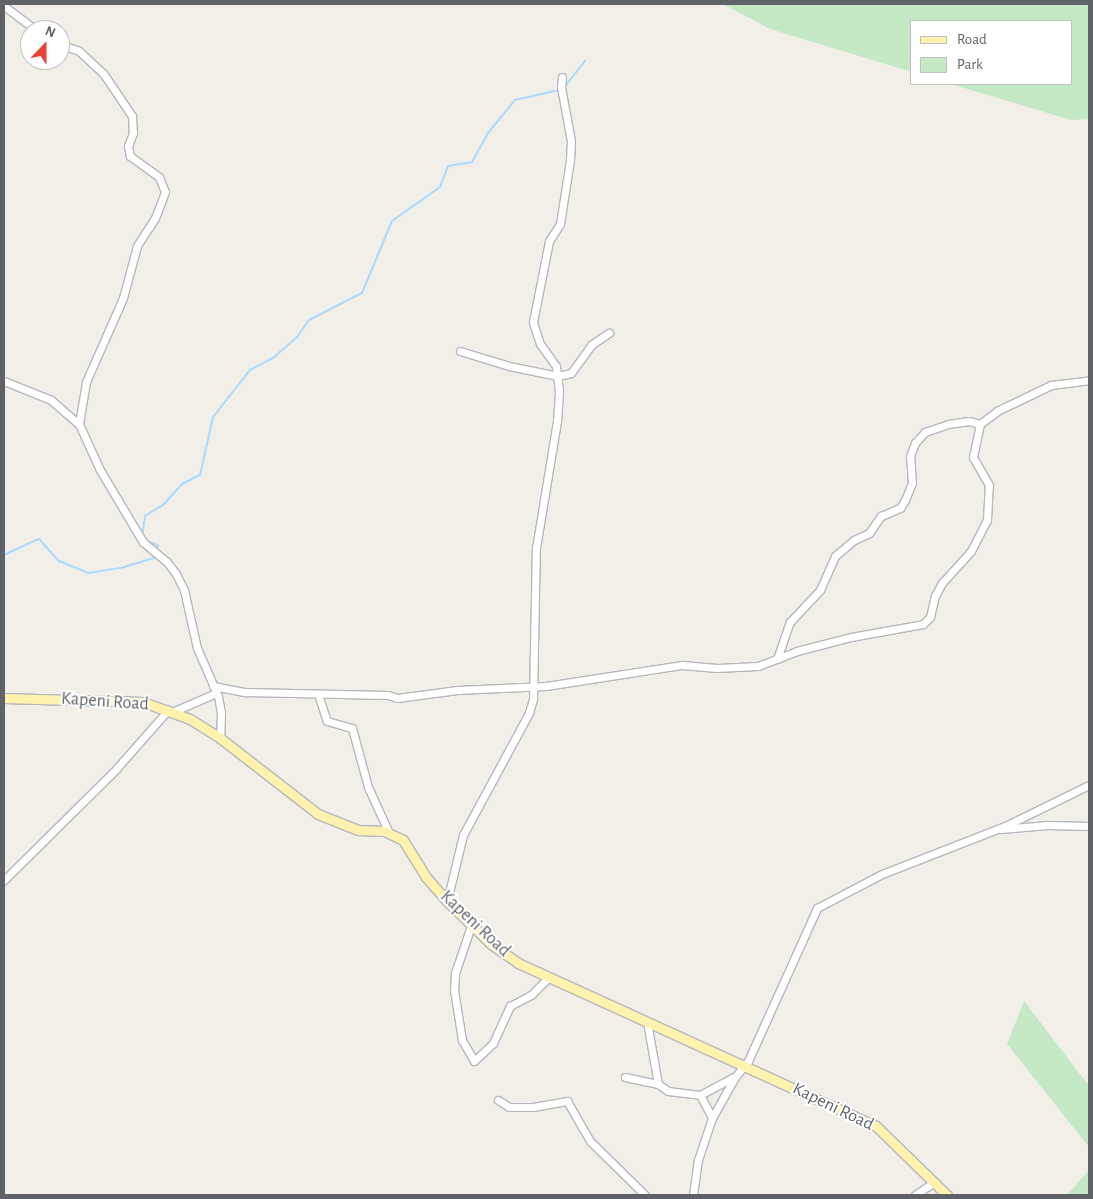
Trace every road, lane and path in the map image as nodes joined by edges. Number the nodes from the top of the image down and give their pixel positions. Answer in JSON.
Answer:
{"nodes":[{"id":1,"x":4,"y":6,"type":"edge"},
{"id":2,"x":23,"y":20,"type":"edge"},
{"id":3,"x":70,"y":48,"type":"edge"},
{"id":4,"x":562,"y":77,"type":"dead end"},
{"id":5,"x":609,"y":333,"type":"dead end"},
{"id":6,"x":460,"y":351,"type":"dead end"},
{"id":7,"x":558,"y":376,"type":"junction"},
{"id":8,"x":1089,"y":380,"type":"edge"},
{"id":9,"x":4,"y":381,"type":"edge"},
{"id":10,"x":79,"y":424,"type":"junction"},
{"id":11,"x":980,"y":424,"type":"junction"},
{"id":12,"x":777,"y":659,"type":"junction"},
{"id":13,"x":534,"y":686,"type":"junction"},
{"id":14,"x":215,"y":690,"type":"junction"},
{"id":15,"x":318,"y":694,"type":"junction"},
{"id":16,"x":4,"y":698,"type":"edge"},
{"id":17,"x":170,"y":711,"type":"junction"},
{"id":18,"x":220,"y":738,"type":"junction"},
{"id":19,"x":1089,"y":785,"type":"edge"},
{"id":20,"x":1089,"y":826,"type":"edge"},
{"id":21,"x":996,"y":829,"type":"junction"},
{"id":22,"x":389,"y":833,"type":"junction"},
{"id":23,"x":4,"y":880,"type":"edge"},
{"id":24,"x":448,"y":901,"type":"junction"},
{"id":25,"x":471,"y":926,"type":"junction"},
{"id":26,"x":548,"y":977,"type":"junction"},
{"id":27,"x":647,"y":1022,"type":"junction"},
{"id":28,"x":744,"y":1067,"type":"junction"},
{"id":29,"x":624,"y":1077,"type":"dead end"},
{"id":30,"x":735,"y":1077,"type":"junction"},
{"id":31,"x":658,"y":1084,"type":"junction"},
{"id":32,"x":700,"y":1095,"type":"junction"},
{"id":33,"x":498,"y":1100,"type":"dead end"},
{"id":34,"x":712,"y":1118,"type":"junction"},
{"id":35,"x":934,"y":1182,"type":"junction"},
{"id":36,"x":645,"y":1195,"type":"edge"},
{"id":37,"x":693,"y":1195,"type":"edge"},
{"id":38,"x":915,"y":1195,"type":"edge"},
{"id":39,"x":947,"y":1195,"type":"edge"}],
"edges":[{"from":1,"to":2,"type":"street"},
{"from":3,"to":10,"type":"street"},
{"from":4,"to":7,"type":"street"},
{"from":5,"to":7,"type":"street"},
{"from":6,"to":7,"type":"street"},
{"from":7,"to":13,"type":"street"},
{"from":8,"to":11,"type":"street"},
{"from":9,"to":10,"type":"street"},
{"from":10,"to":14,"type":"street"},
{"from":11,"to":12,"type":"street"},
{"from":11,"to":12,"type":"street"},
{"from":12,"to":13,"type":"street"},
{"from":13,"to":15,"type":"street"},
{"from":13,"to":24,"type":"street"},
{"from":14,"to":15,"type":"street"},
{"from":14,"to":17,"type":"street"},
{"from":14,"to":18,"type":"street"},
{"from":15,"to":22,"type":"street"},
{"from":16,"to":17,"type":"main road","name":"Kapeni Road"},
{"from":17,"to":18,"type":"main road","name":"Kapeni Road"},
{"from":17,"to":23,"type":"street"},
{"from":18,"to":22,"type":"main road","name":"Kapeni Road"},
{"from":19,"to":21,"type":"street"},
{"from":20,"to":21,"type":"street"},
{"from":21,"to":28,"type":"street"},
{"from":22,"to":24,"type":"main road","name":"Kapeni Road"},
{"from":24,"to":25,"type":"main road","name":"Kapeni Road"},
{"from":25,"to":26,"type":"main road","name":"Kapeni Road"},
{"from":25,"to":26,"type":"street"},
{"from":26,"to":27,"type":"main road","name":"Kapeni Road"},
{"from":27,"to":28,"type":"main road","name":"Kapeni Road"},
{"from":27,"to":31,"type":"street"},
{"from":28,"to":30,"type":"street"},
{"from":28,"to":35,"type":"main road","name":"Kapeni Road"},
{"from":29,"to":31,"type":"street"},
{"from":30,"to":32,"type":"street"},
{"from":30,"to":34,"type":"street"},
{"from":31,"to":32,"type":"street"},
{"from":32,"to":34,"type":"street"},
{"from":33,"to":36,"type":"street"},
{"from":34,"to":37,"type":"street"},
{"from":35,"to":38,"type":"street"},
{"from":35,"to":39,"type":"main road","name":"Kapeni Road"}]}
